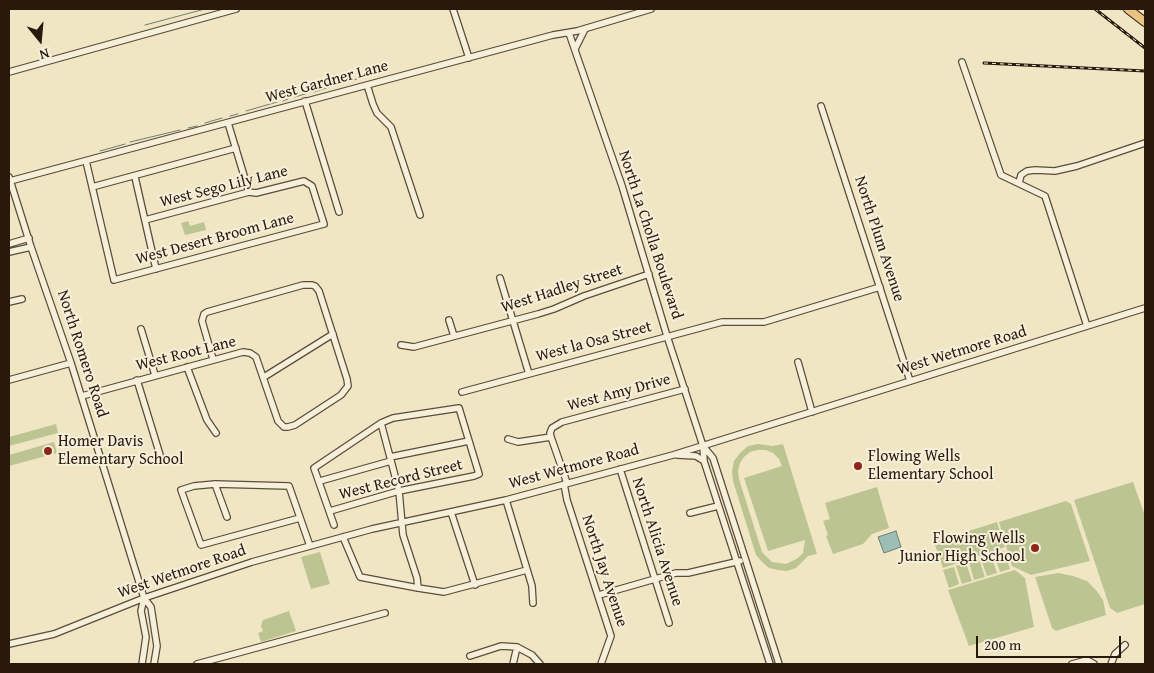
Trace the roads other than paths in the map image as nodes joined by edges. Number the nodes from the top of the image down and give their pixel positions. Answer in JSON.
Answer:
{"nodes":[{"id":1,"x":236,"y":9,"type":"edge"},
{"id":2,"x":453,"y":9,"type":"edge"},
{"id":3,"x":651,"y":9,"type":"edge"},
{"id":4,"x":1128,"y":9,"type":"edge"},
{"id":5,"x":1145,"y":22,"type":"edge"},
{"id":6,"x":585,"y":29,"type":"junction"},
{"id":7,"x":569,"y":33,"type":"junction"},
{"id":8,"x":575,"y":49,"type":"junction"},
{"id":9,"x":469,"y":58,"type":"junction"},
{"id":10,"x":962,"y":62,"type":"dead end"},
{"id":11,"x":9,"y":72,"type":"edge"},
{"id":12,"x":367,"y":85,"type":"junction"},
{"id":13,"x":305,"y":101,"type":"junction"},
{"id":14,"x":821,"y":106,"type":"dead end"},
{"id":15,"x":228,"y":123,"type":"junction"},
{"id":16,"x":1145,"y":143,"type":"edge"},
{"id":17,"x":236,"y":148,"type":"junction"},
{"id":18,"x":86,"y":161,"type":"junction"},
{"id":19,"x":134,"y":177,"type":"junction"},
{"id":20,"x":9,"y":179,"type":"edge"},
{"id":21,"x":1019,"y":183,"type":"junction"},
{"id":22,"x":92,"y":187,"type":"junction"},
{"id":23,"x":249,"y":192,"type":"junction"},
{"id":24,"x":339,"y":212,"type":"dead end"},
{"id":25,"x":420,"y":215,"type":"dead end"},
{"id":26,"x":145,"y":220,"type":"junction"},
{"id":27,"x":324,"y":224,"type":"joint"},
{"id":28,"x":29,"y":238,"type":"junction"},
{"id":29,"x":9,"y":244,"type":"edge"},
{"id":30,"x":31,"y":246,"type":"junction"},
{"id":31,"x":9,"y":252,"type":"edge"},
{"id":32,"x":156,"y":269,"type":"junction"},
{"id":33,"x":649,"y":274,"type":"junction"},
{"id":34,"x":500,"y":278,"type":"dead end"},
{"id":35,"x":880,"y":287,"type":"junction"},
{"id":36,"x":22,"y":298,"type":"dead end"},
{"id":37,"x":9,"y":302,"type":"edge"},
{"id":38,"x":1145,"y":308,"type":"edge"},
{"id":39,"x":449,"y":320,"type":"dead end"},
{"id":40,"x":512,"y":321,"type":"junction"},
{"id":41,"x":1087,"y":326,"type":"junction"},
{"id":42,"x":141,"y":329,"type":"dead end"},
{"id":43,"x":332,"y":334,"type":"junction"},
{"id":44,"x":454,"y":336,"type":"junction"},
{"id":45,"x":667,"y":336,"type":"junction"},
{"id":46,"x":401,"y":345,"type":"dead end"},
{"id":47,"x":214,"y":359,"type":"junction"},
{"id":48,"x":798,"y":362,"type":"dead end"},
{"id":49,"x":72,"y":363,"type":"junction"},
{"id":50,"x":187,"y":367,"type":"junction"},
{"id":51,"x":529,"y":374,"type":"junction"},
{"id":52,"x":155,"y":375,"type":"junction"},
{"id":53,"x":264,"y":377,"type":"junction"},
{"id":54,"x":9,"y":380,"type":"edge"},
{"id":55,"x":137,"y":380,"type":"junction"},
{"id":56,"x":910,"y":381,"type":"junction"},
{"id":57,"x":685,"y":389,"type":"junction"},
{"id":58,"x":462,"y":392,"type":"dead end"},
{"id":59,"x":82,"y":396,"type":"junction"},
{"id":60,"x":812,"y":412,"type":"junction"},
{"id":61,"x":381,"y":423,"type":"junction"},
{"id":62,"x":216,"y":433,"type":"dead end"},
{"id":63,"x":551,"y":437,"type":"junction"},
{"id":64,"x":508,"y":439,"type":"dead end"},
{"id":65,"x":469,"y":441,"type":"junction"},
{"id":66,"x":703,"y":446,"type":"junction"},
{"id":67,"x":160,"y":455,"type":"dead end"},
{"id":68,"x":672,"y":455,"type":"junction"},
{"id":69,"x":390,"y":459,"type":"junction"},
{"id":70,"x":704,"y":461,"type":"junction"},
{"id":71,"x":620,"y":469,"type":"junction"},
{"id":72,"x":320,"y":482,"type":"junction"},
{"id":73,"x":215,"y":484,"type":"junction"},
{"id":74,"x":565,"y":484,"type":"junction"},
{"id":75,"x":399,"y":492,"type":"junction"},
{"id":76,"x":506,"y":500,"type":"junction"},
{"id":77,"x":718,"y":506,"type":"junction"},
{"id":78,"x":330,"y":511,"type":"junction"},
{"id":79,"x":451,"y":512,"type":"junction"},
{"id":80,"x":690,"y":514,"type":"dead end"},
{"id":81,"x":227,"y":517,"type":"dead end"},
{"id":82,"x":300,"y":518,"type":"junction"},
{"id":83,"x":403,"y":522,"type":"junction"},
{"id":84,"x":334,"y":525,"type":"dead end"},
{"id":85,"x":344,"y":537,"type":"junction"},
{"id":86,"x":310,"y":546,"type":"junction"},
{"id":87,"x":745,"y":559,"type":"junction"},
{"id":88,"x":736,"y":562,"type":"junction"},
{"id":89,"x":527,"y":570,"type":"junction"},
{"id":90,"x":655,"y":579,"type":"junction"},
{"id":91,"x":475,"y":585,"type":"junction"},
{"id":92,"x":418,"y":588,"type":"junction"},
{"id":93,"x":599,"y":595,"type":"junction"},
{"id":94,"x":144,"y":598,"type":"junction"},
{"id":95,"x":533,"y":603,"type":"dead end"},
{"id":96,"x":385,"y":614,"type":"dead end"},
{"id":97,"x":669,"y":623,"type":"dead end"},
{"id":98,"x":9,"y":644,"type":"edge"},
{"id":99,"x":1124,"y":645,"type":"dead end"},
{"id":100,"x":517,"y":647,"type":"junction"},
{"id":101,"x":470,"y":656,"type":"dead end"},
{"id":102,"x":142,"y":664,"type":"edge"},
{"id":103,"x":154,"y":664,"type":"edge"},
{"id":104,"x":197,"y":664,"type":"edge"},
{"id":105,"x":513,"y":664,"type":"edge"},
{"id":106,"x":540,"y":664,"type":"edge"},
{"id":107,"x":600,"y":664,"type":"edge"},
{"id":108,"x":770,"y":664,"type":"edge"},
{"id":109,"x":779,"y":664,"type":"edge"},
{"id":110,"x":1072,"y":664,"type":"edge"},
{"id":111,"x":1094,"y":664,"type":"edge"},
{"id":112,"x":1112,"y":664,"type":"edge"}],
"edges":[{"from":1,"to":11,"type":"street"},
{"from":2,"to":9,"type":"street"},
{"from":3,"to":6,"type":"street","name":"West Gardner Lane"},
{"from":4,"to":5,"type":"main road"},
{"from":6,"to":7,"type":"street","name":"West Gardner Lane"},
{"from":6,"to":8,"type":"street"},
{"from":7,"to":8,"type":"street","name":"North La Cholla Boulevard"},
{"from":7,"to":9,"type":"street","name":"West Gardner Lane"},
{"from":8,"to":33,"type":"street","name":"North La Cholla Boulevard"},
{"from":9,"to":12,"type":"street","name":"West Gardner Lane"},
{"from":10,"to":21,"type":"street"},
{"from":12,"to":13,"type":"street","name":"West Gardner Lane"},
{"from":12,"to":25,"type":"street"},
{"from":13,"to":15,"type":"street","name":"West Gardner Lane"},
{"from":13,"to":24,"type":"street"},
{"from":14,"to":35,"type":"street","name":"North Plum Avenue"},
{"from":15,"to":17,"type":"street"},
{"from":15,"to":18,"type":"street","name":"West Gardner Lane"},
{"from":16,"to":21,"type":"street"},
{"from":17,"to":19,"type":"street"},
{"from":17,"to":23,"type":"street"},
{"from":18,"to":20,"type":"street","name":"West Gardner Lane"},
{"from":18,"to":22,"type":"street"},
{"from":19,"to":22,"type":"street"},
{"from":19,"to":26,"type":"street"},
{"from":20,"to":28,"type":"street","name":"North Romero Road"},
{"from":21,"to":41,"type":"street"},
{"from":22,"to":32,"type":"street","name":"West Desert Broom Lane"},
{"from":23,"to":26,"type":"street","name":"West Sego Lily Lane"},
{"from":23,"to":27,"type":"street","name":"West Sego Lily Lane"},
{"from":26,"to":32,"type":"street"},
{"from":27,"to":32,"type":"street","name":"West Desert Broom Lane"},
{"from":28,"to":29,"type":"street"},
{"from":28,"to":30,"type":"street","name":"North Romero Road"},
{"from":30,"to":31,"type":"street"},
{"from":30,"to":49,"type":"street","name":"North Romero Road"},
{"from":33,"to":40,"type":"street","name":"West Hadley Street"},
{"from":33,"to":45,"type":"street","name":"North La Cholla Boulevard"},
{"from":34,"to":40,"type":"street"},
{"from":35,"to":45,"type":"street","name":"West la Osa Street"},
{"from":35,"to":56,"type":"street","name":"North Plum Avenue"},
{"from":36,"to":37,"type":"street"},
{"from":38,"to":41,"type":"street","name":"West Wetmore Road"},
{"from":39,"to":44,"type":"street"},
{"from":40,"to":44,"type":"street","name":"West Hadley Street"},
{"from":40,"to":51,"type":"street"},
{"from":41,"to":56,"type":"street","name":"West Wetmore Road"},
{"from":42,"to":52,"type":"street"},
{"from":43,"to":47,"type":"street"},
{"from":43,"to":53,"type":"street"},
{"from":43,"to":53,"type":"street"},
{"from":44,"to":46,"type":"street","name":"West Hadley Street"},
{"from":45,"to":51,"type":"street","name":"West la Osa Street"},
{"from":45,"to":57,"type":"street","name":"North La Cholla Boulevard"},
{"from":47,"to":50,"type":"street","name":"West Root Lane"},
{"from":47,"to":53,"type":"street","name":"West Root Lane"},
{"from":48,"to":60,"type":"street"},
{"from":49,"to":54,"type":"street"},
{"from":49,"to":59,"type":"street","name":"North Romero Road"},
{"from":50,"to":52,"type":"street","name":"West Root Lane"},
{"from":50,"to":62,"type":"street"},
{"from":51,"to":58,"type":"street","name":"West la Osa Street"},
{"from":52,"to":55,"type":"street","name":"West Root Lane"},
{"from":55,"to":59,"type":"street","name":"West Root Lane"},
{"from":55,"to":67,"type":"street"},
{"from":56,"to":60,"type":"street","name":"West Wetmore Road"},
{"from":57,"to":63,"type":"street","name":"West Amy Drive"},
{"from":57,"to":66,"type":"street","name":"North La Cholla Boulevard"},
{"from":59,"to":94,"type":"street","name":"North Romero Road"},
{"from":60,"to":66,"type":"street","name":"West Wetmore Road"},
{"from":61,"to":65,"type":"street"},
{"from":61,"to":69,"type":"street"},
{"from":61,"to":72,"type":"street"},
{"from":63,"to":64,"type":"street"},
{"from":63,"to":74,"type":"street","name":"North Jay Avenue"},
{"from":65,"to":69,"type":"street"},
{"from":65,"to":75,"type":"street","name":"West Record Street"},
{"from":66,"to":68,"type":"street","name":"West Wetmore Road"},
{"from":66,"to":70,"type":"street","name":"North La Cholla Boulevard"},
{"from":66,"to":87,"type":"street","name":"North La Cholla Boulevard"},
{"from":68,"to":70,"type":"street"},
{"from":68,"to":71,"type":"street","name":"West Wetmore Road"},
{"from":69,"to":72,"type":"street"},
{"from":69,"to":75,"type":"street"},
{"from":70,"to":77,"type":"street","name":"North La Cholla Boulevard"},
{"from":71,"to":74,"type":"street","name":"West Wetmore Road"},
{"from":71,"to":90,"type":"street","name":"North Alicia Avenue"},
{"from":72,"to":78,"type":"street"},
{"from":73,"to":81,"type":"street"},
{"from":73,"to":82,"type":"street"},
{"from":73,"to":82,"type":"street"},
{"from":74,"to":76,"type":"street","name":"West Wetmore Road"},
{"from":74,"to":93,"type":"street","name":"North Jay Avenue"},
{"from":75,"to":78,"type":"street","name":"West Record Street"},
{"from":75,"to":83,"type":"street"},
{"from":76,"to":79,"type":"street","name":"West Wetmore Road"},
{"from":76,"to":89,"type":"street"},
{"from":77,"to":80,"type":"street"},
{"from":77,"to":88,"type":"street","name":"North La Cholla Boulevard"},
{"from":78,"to":84,"type":"street"},
{"from":79,"to":83,"type":"street","name":"West Wetmore Road"},
{"from":79,"to":91,"type":"street"},
{"from":82,"to":86,"type":"street"},
{"from":83,"to":85,"type":"street","name":"West Wetmore Road"},
{"from":83,"to":92,"type":"street"},
{"from":85,"to":86,"type":"street","name":"West Wetmore Road"},
{"from":85,"to":92,"type":"street"},
{"from":86,"to":94,"type":"street","name":"West Wetmore Road"},
{"from":87,"to":88,"type":"street"},
{"from":87,"to":109,"type":"street","name":"North La Cholla Boulevard"},
{"from":88,"to":90,"type":"street"},
{"from":88,"to":108,"type":"street","name":"North La Cholla Boulevard"},
{"from":89,"to":91,"type":"street"},
{"from":89,"to":95,"type":"street"},
{"from":90,"to":93,"type":"street"},
{"from":90,"to":97,"type":"street","name":"North Alicia Avenue"},
{"from":91,"to":92,"type":"street"},
{"from":93,"to":107,"type":"street","name":"North Jay Avenue"},
{"from":94,"to":98,"type":"street","name":"West Wetmore Road"},
{"from":94,"to":102,"type":"street","name":"North Romero Road"},
{"from":94,"to":103,"type":"street","name":"North Romero Road"},
{"from":96,"to":104,"type":"street"},
{"from":99,"to":112,"type":"street"},
{"from":100,"to":101,"type":"street"},
{"from":100,"to":105,"type":"street"},
{"from":100,"to":106,"type":"street"},
{"from":110,"to":111,"type":"street"}]}
